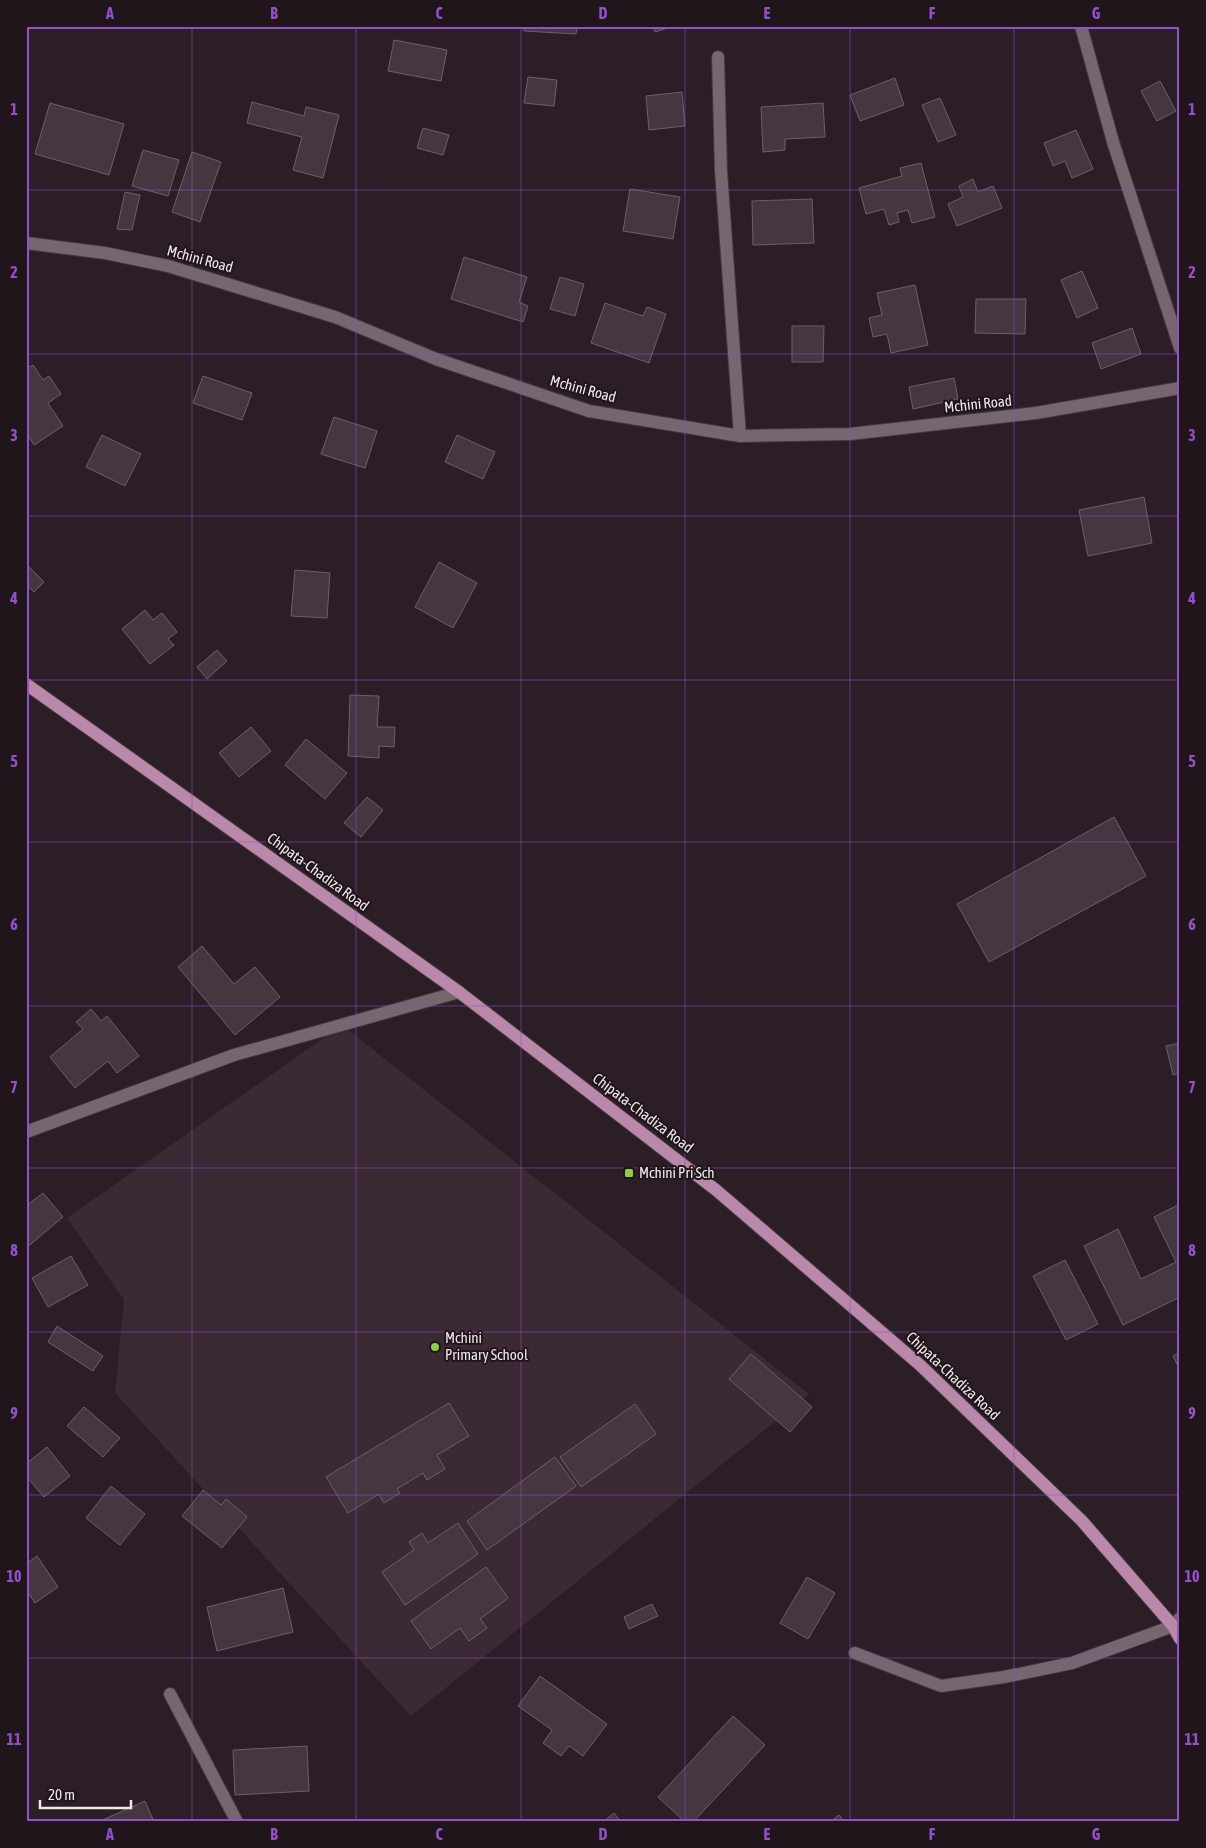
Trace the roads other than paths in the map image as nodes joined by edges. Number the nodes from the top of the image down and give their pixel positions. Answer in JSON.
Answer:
{"nodes":[{"id":1,"x":1081,"y":26,"type":"edge"},
{"id":2,"x":718,"y":57,"type":"dead end"},
{"id":3,"x":26,"y":243,"type":"edge"},
{"id":4,"x":1180,"y":348,"type":"edge"},
{"id":5,"x":1180,"y":388,"type":"edge"},
{"id":6,"x":740,"y":436,"type":"junction"},
{"id":7,"x":26,"y":684,"type":"edge"},
{"id":8,"x":459,"y":992,"type":"junction"},
{"id":9,"x":26,"y":1132,"type":"edge"},
{"id":10,"x":1176,"y":1622,"type":"edge"},
{"id":11,"x":1180,"y":1639,"type":"edge"},
{"id":12,"x":855,"y":1653,"type":"dead end"},
{"id":13,"x":170,"y":1694,"type":"dead end"},
{"id":14,"x":238,"y":1822,"type":"edge"}],
"edges":[{"from":1,"to":4,"type":"street"},
{"from":2,"to":6,"type":"street"},
{"from":3,"to":6,"type":"street","name":"Mchini Road"},
{"from":5,"to":6,"type":"street","name":"Mchini Road"},
{"from":7,"to":8,"type":"main road","name":"Chipata-Chadiza Road"},
{"from":8,"to":9,"type":"street"},
{"from":8,"to":10,"type":"main road","name":"Chipata-Chadiza Road"},
{"from":10,"to":11,"type":"main road","name":"Chipata-Chadiza Road"},
{"from":10,"to":12,"type":"street"},
{"from":13,"to":14,"type":"street"}]}
